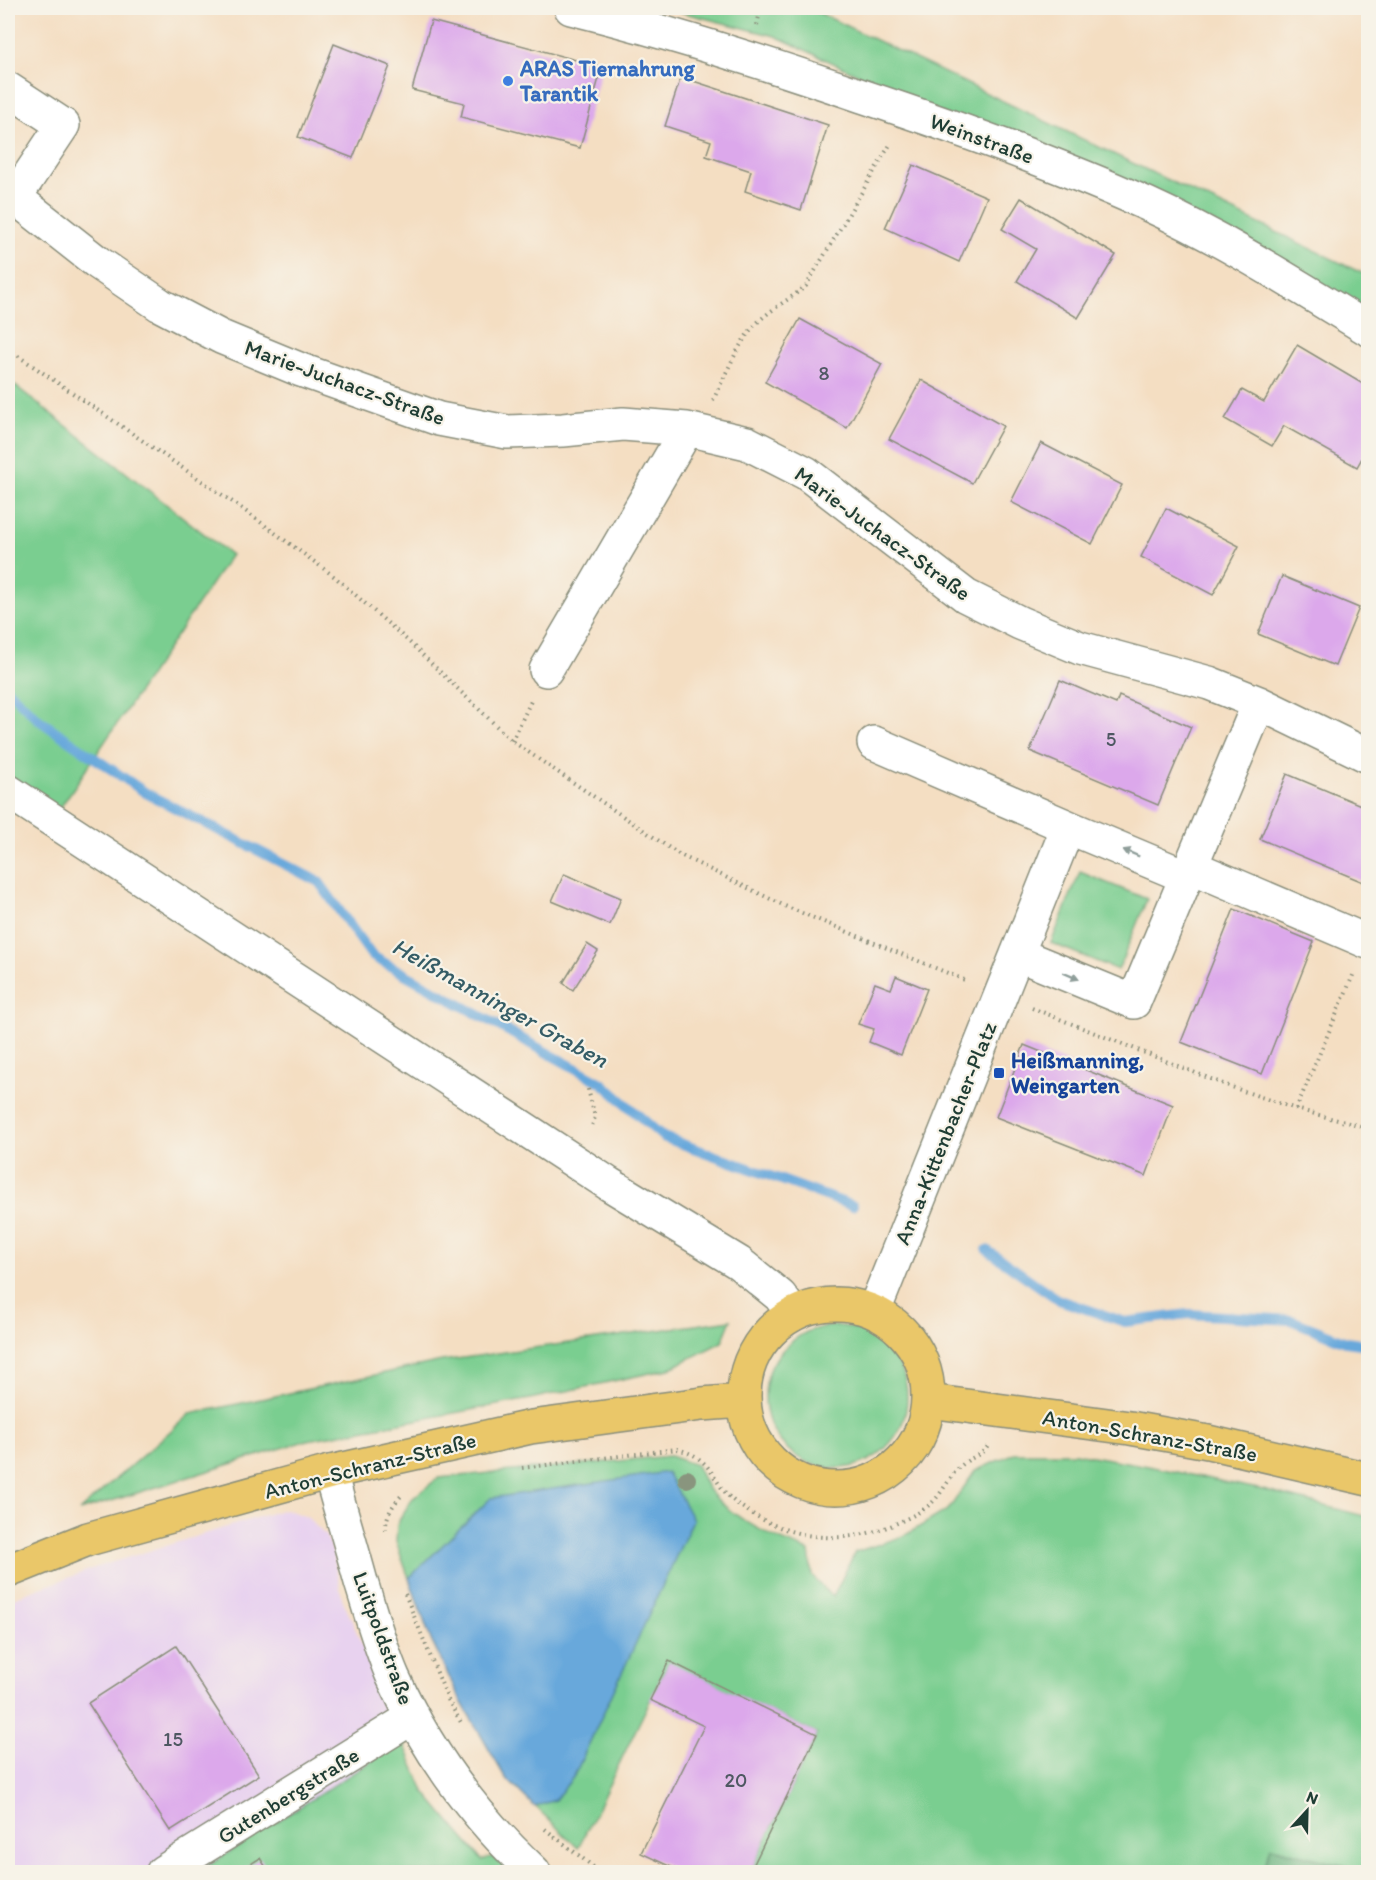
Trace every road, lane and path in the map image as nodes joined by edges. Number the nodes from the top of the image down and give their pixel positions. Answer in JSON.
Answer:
{"nodes":[{"id":1,"x":571,"y":8,"type":"edge"},
{"id":2,"x":8,"y":90,"type":"edge"},
{"id":3,"x":910,"y":112,"type":"junction"},
{"id":4,"x":11,"y":195,"type":"edge"},
{"id":5,"x":1368,"y":329,"type":"edge"},
{"id":6,"x":8,"y":349,"type":"edge"},
{"id":7,"x":693,"y":430,"type":"junction"},
{"id":8,"x":546,"y":670,"type":"joint"},
{"id":9,"x":1259,"y":703,"type":"junction"},
{"id":10,"x":512,"y":741,"type":"junction"},
{"id":11,"x":874,"y":743,"type":"dead end"},
{"id":12,"x":1368,"y":756,"type":"edge"},
{"id":13,"x":8,"y":791,"type":"edge"},
{"id":14,"x":1068,"y":827,"type":"junction"},
{"id":15,"x":1188,"y":871,"type":"junction"},
{"id":16,"x":1368,"y":942,"type":"edge"},
{"id":17,"x":1017,"y":954,"type":"junction"},
{"id":18,"x":1000,"y":995,"type":"junction"},
{"id":19,"x":1296,"y":1109,"type":"junction"},
{"id":20,"x":1368,"y":1128,"type":"edge"},
{"id":21,"x":874,"y":1311,"type":"junction"},
{"id":22,"x":793,"y":1314,"type":"junction"},
{"id":23,"x":743,"y":1401,"type":"junction"},
{"id":24,"x":929,"y":1401,"type":"junction"},
{"id":25,"x":979,"y":1407,"type":"junction"},
{"id":26,"x":516,"y":1469,"type":"dead end"},
{"id":27,"x":330,"y":1472,"type":"junction"},
{"id":28,"x":1368,"y":1479,"type":"edge"},
{"id":29,"x":408,"y":1489,"type":"dead end"},
{"id":30,"x":387,"y":1535,"type":"dead end"},
{"id":31,"x":8,"y":1571,"type":"edge"},
{"id":32,"x":402,"y":1584,"type":"dead end"},
{"id":33,"x":412,"y":1716,"type":"junction"},
{"id":34,"x":465,"y":1730,"type":"dead end"},
{"id":35,"x":538,"y":1823,"type":"dead end"},
{"id":36,"x":163,"y":1872,"type":"edge"},
{"id":37,"x":534,"y":1872,"type":"edge"},
{"id":38,"x":600,"y":1872,"type":"edge"}],
"edges":[{"from":1,"to":3,"type":"street","name":"Weinstraße"},
{"from":2,"to":4,"type":"street","name":"Marie-Juchacz-Straße"},
{"from":3,"to":5,"type":"street","name":"Weinstraße"},
{"from":3,"to":7,"type":"path"},
{"from":4,"to":7,"type":"street","name":"Marie-Juchacz-Straße"},
{"from":6,"to":10,"type":"path"},
{"from":7,"to":8,"type":"street"},
{"from":7,"to":9,"type":"street","name":"Marie-Juchacz-Straße"},
{"from":8,"to":10,"type":"path"},
{"from":9,"to":12,"type":"street","name":"Marie-Juchacz-Straße"},
{"from":9,"to":15,"type":"street"},
{"from":10,"to":18,"type":"path"},
{"from":11,"to":14,"type":"street"},
{"from":13,"to":22,"type":"street"},
{"from":15,"to":14,"type":"street","one_way":true},
{"from":14,"to":17,"type":"street","name":"Anna-Kittenbacher-Platz"},
{"from":15,"to":16,"type":"street"},
{"from":17,"to":15,"type":"street","one_way":true},
{"from":16,"to":19,"type":"path"},
{"from":17,"to":18,"type":"street","name":"Anna-Kittenbacher-Platz"},
{"from":18,"to":19,"type":"path"},
{"from":18,"to":21,"type":"street","name":"Anna-Kittenbacher-Platz"},
{"from":19,"to":20,"type":"path"},
{"from":21,"to":22,"type":"main road"},
{"from":21,"to":24,"type":"main road"},
{"from":22,"to":23,"type":"main road"},
{"from":23,"to":24,"type":"main road"},
{"from":23,"to":27,"type":"main road","name":"Anton-Schranz-Straße"},
{"from":24,"to":25,"type":"main road","name":"Anton-Schranz-Straße"},
{"from":25,"to":26,"type":"path"},
{"from":25,"to":28,"type":"main road","name":"Anton-Schranz-Straße"},
{"from":27,"to":31,"type":"main road","name":"Anton-Schranz-Straße"},
{"from":27,"to":33,"type":"street","name":"Luitpoldstraße"},
{"from":29,"to":30,"type":"path"},
{"from":32,"to":34,"type":"path"},
{"from":33,"to":36,"type":"street","name":"Gutenbergstraße"},
{"from":33,"to":37,"type":"street","name":"Luitpoldstraße"},
{"from":35,"to":38,"type":"path"}]}
